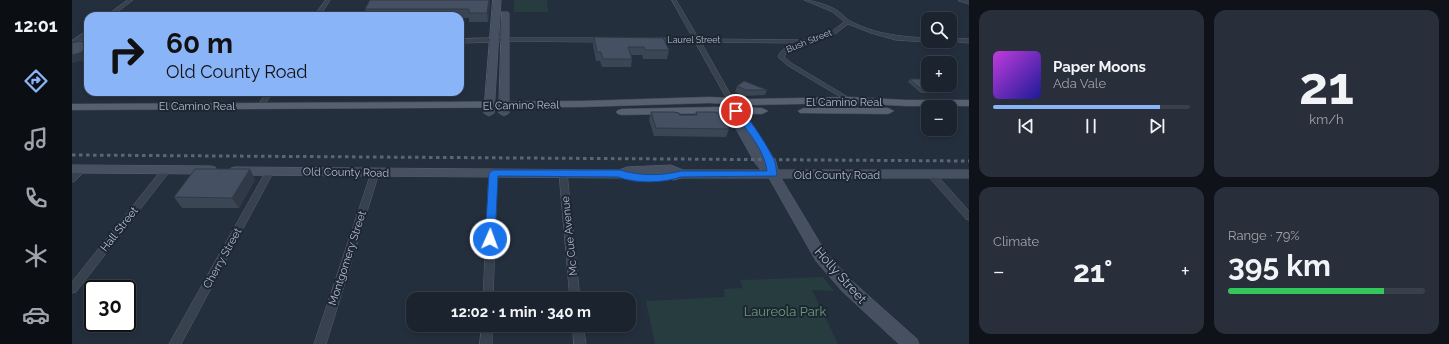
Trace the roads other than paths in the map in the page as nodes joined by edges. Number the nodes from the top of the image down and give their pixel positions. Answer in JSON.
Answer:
{"nodes":[{"id":1,"x":131,"y":0,"type":"edge"},
{"id":2,"x":328,"y":0,"type":"edge"},
{"id":3,"x":497,"y":0,"type":"edge"},
{"id":4,"x":674,"y":0,"type":"edge"},
{"id":5,"x":806,"y":0,"type":"edge"},
{"id":6,"x":961,"y":0,"type":"edge"},
{"id":7,"x":969,"y":2,"type":"edge"},
{"id":8,"x":505,"y":6,"type":"dead end"},
{"id":9,"x":114,"y":12,"type":"edge"},
{"id":10,"x":320,"y":12,"type":"edge"},
{"id":11,"x":847,"y":22,"type":"junction"},
{"id":12,"x":84,"y":35,"type":"edge"},
{"id":13,"x":500,"y":40,"type":"junction"},
{"id":14,"x":611,"y":40,"type":"edge"},
{"id":15,"x":645,"y":40,"type":"edge"},
{"id":16,"x":696,"y":40,"type":"junction"},
{"id":17,"x":921,"y":40,"type":"edge"},
{"id":18,"x":957,"y":40,"type":"edge"},
{"id":19,"x":464,"y":41,"type":"edge"},
{"id":20,"x":808,"y":41,"type":"junction"},
{"id":21,"x":969,"y":41,"type":"edge"},
{"id":22,"x":72,"y":43,"type":"edge"},
{"id":23,"x":84,"y":43,"type":"edge"},
{"id":24,"x":267,"y":96,"type":"edge"},
{"id":25,"x":849,"y":100,"type":"junction"},
{"id":26,"x":969,"y":103,"type":"edge"},
{"id":27,"x":261,"y":106,"type":"junction"},
{"id":28,"x":733,"y":106,"type":"junction"},
{"id":29,"x":72,"y":107,"type":"edge"},
{"id":30,"x":489,"y":109,"type":"junction"},
{"id":31,"x":504,"y":109,"type":"junction"},
{"id":32,"x":921,"y":110,"type":"edge"},
{"id":33,"x":957,"y":110,"type":"edge"},
{"id":34,"x":969,"y":110,"type":"edge"},
{"id":35,"x":253,"y":115,"type":"junction"},
{"id":36,"x":72,"y":116,"type":"edge"},
{"id":37,"x":77,"y":169,"type":"edge"},
{"id":38,"x":166,"y":170,"type":"junction"},
{"id":39,"x":270,"y":171,"type":"junction"},
{"id":40,"x":375,"y":173,"type":"junction"},
{"id":41,"x":493,"y":173,"type":"junction"},
{"id":42,"x":562,"y":173,"type":"junction"},
{"id":43,"x":772,"y":174,"type":"junction"},
{"id":44,"x":931,"y":174,"type":"junction"},
{"id":45,"x":969,"y":174,"type":"edge"},
{"id":46,"x":72,"y":179,"type":"edge"},
{"id":47,"x":969,"y":217,"type":"edge"},
{"id":48,"x":72,"y":289,"type":"edge"},
{"id":49,"x":488,"y":292,"type":"edge"},
{"id":50,"x":574,"y":292,"type":"edge"},
{"id":51,"x":487,"y":332,"type":"edge"},
{"id":52,"x":579,"y":332,"type":"edge"},
{"id":53,"x":175,"y":344,"type":"edge"},
{"id":54,"x":320,"y":344,"type":"edge"},
{"id":55,"x":486,"y":344,"type":"edge"},
{"id":56,"x":580,"y":344,"type":"edge"},
{"id":57,"x":911,"y":344,"type":"edge"}],
"edges":[{"from":1,"to":9,"type":"street"},
{"from":2,"to":10,"type":"street"},
{"from":3,"to":13,"type":"main road"},
{"from":4,"to":16,"type":"street","name":"Holly Street"},
{"from":5,"to":11,"type":"street"},
{"from":6,"to":7,"type":"street"},
{"from":8,"to":13,"type":"main road"},
{"from":11,"to":17,"type":"street"},
{"from":11,"to":20,"type":"street","name":"Bush Street"},
{"from":12,"to":22,"type":"street"},
{"from":13,"to":14,"type":"street"},
{"from":13,"to":19,"type":"street"},
{"from":13,"to":30,"type":"main road"},
{"from":13,"to":31,"type":"main road"},
{"from":15,"to":16,"type":"street","name":"Laurel Street"},
{"from":16,"to":20,"type":"street","name":"Laurel Street"},
{"from":16,"to":28,"type":"street","name":"Holly Street"},
{"from":18,"to":21,"type":"street"},
{"from":20,"to":25,"type":"street","name":"Bush Street"},
{"from":22,"to":23,"type":"street"},
{"from":24,"to":27,"type":"street"},
{"from":25,"to":26,"type":"main road","name":"El Camino Real"},
{"from":25,"to":28,"type":"main road","name":"El Camino Real"},
{"from":27,"to":29,"type":"main road","name":"El Camino Real"},
{"from":27,"to":30,"type":"main road","name":"El Camino Real"},
{"from":27,"to":35,"type":"main road"},
{"from":28,"to":31,"type":"main road","name":"El Camino Real"},
{"from":28,"to":32,"type":"main road","name":"El Camino Real"},
{"from":28,"to":43,"type":"main road","name":"Holly Street"},
{"from":30,"to":31,"type":"main road","name":"El Camino Real"},
{"from":30,"to":35,"type":"main road","name":"El Camino Real"},
{"from":33,"to":34,"type":"main road"},
{"from":35,"to":36,"type":"main road","name":"El Camino Real"},
{"from":37,"to":38,"type":"main road","name":"Old County Road"},
{"from":37,"to":46,"type":"street"},
{"from":38,"to":39,"type":"main road","name":"Old County Road"},
{"from":38,"to":48,"type":"street","name":"Hall Street"},
{"from":39,"to":40,"type":"main road","name":"Old County Road"},
{"from":39,"to":53,"type":"street","name":"Cherry Street"},
{"from":40,"to":41,"type":"main road","name":"Old County Road"},
{"from":40,"to":54,"type":"street","name":"Montgomery Street"},
{"from":41,"to":42,"type":"main road","name":"Old County Road"},
{"from":41,"to":49,"type":"street"},
{"from":42,"to":43,"type":"main road","name":"Old County Road"},
{"from":42,"to":50,"type":"street","name":"Mc Cue Avenue"},
{"from":43,"to":44,"type":"main road","name":"Old County Road"},
{"from":43,"to":57,"type":"main road","name":"Holly Street"},
{"from":44,"to":45,"type":"main road","name":"Old County Road"},
{"from":44,"to":47,"type":"street"},
{"from":51,"to":55,"type":"street"},
{"from":52,"to":56,"type":"street"}]}
